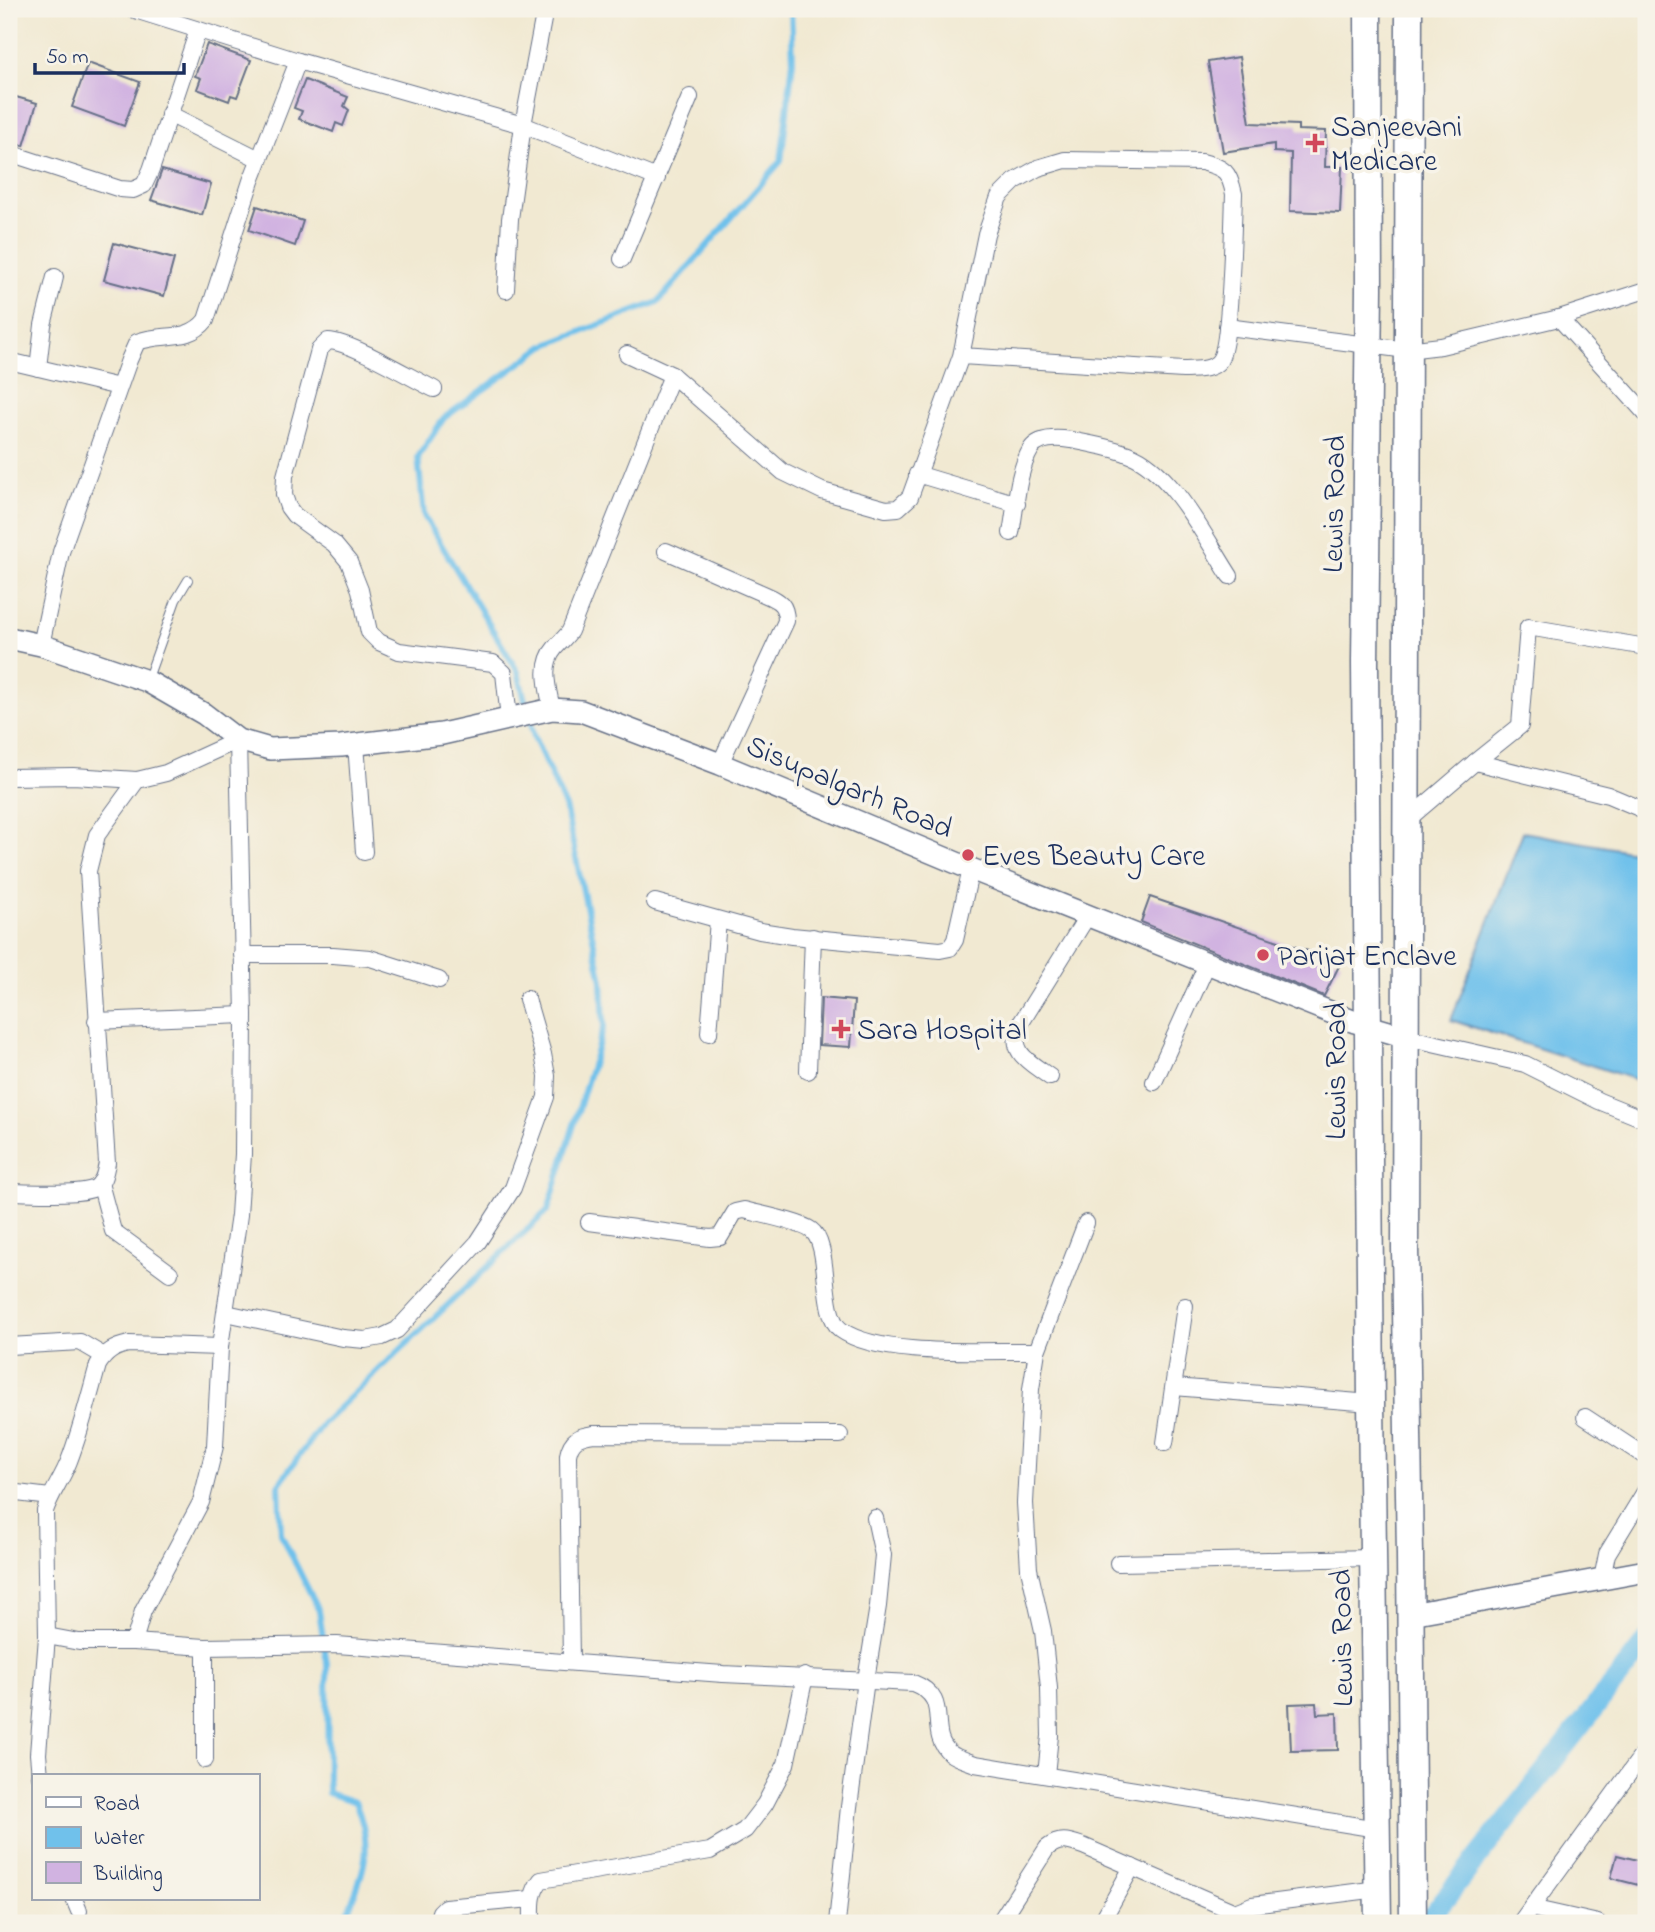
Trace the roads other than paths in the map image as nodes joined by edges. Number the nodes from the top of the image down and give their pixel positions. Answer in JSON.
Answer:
{"nodes":[{"id":1,"x":132,"y":9,"type":"edge"},
{"id":2,"x":1368,"y":9,"type":"edge"},
{"id":3,"x":1409,"y":9,"type":"edge"},
{"id":4,"x":540,"y":10,"type":"edge"},
{"id":5,"x":198,"y":30,"type":"junction"},
{"id":6,"x":298,"y":61,"type":"junction"},
{"id":7,"x":690,"y":97,"type":"dead end"},
{"id":8,"x":169,"y":114,"type":"junction"},
{"id":9,"x":523,"y":125,"type":"junction"},
{"id":10,"x":9,"y":153,"type":"edge"},
{"id":11,"x":259,"y":159,"type":"junction"},
{"id":12,"x":657,"y":178,"type":"junction"},
{"id":13,"x":622,"y":259,"type":"dead end"},
{"id":14,"x":55,"y":277,"type":"dead end"},
{"id":15,"x":506,"y":290,"type":"dead end"},
{"id":16,"x":1646,"y":290,"type":"edge"},
{"id":17,"x":1559,"y":318,"type":"junction"},
{"id":18,"x":1227,"y":327,"type":"junction"},
{"id":19,"x":1368,"y":345,"type":"junction"},
{"id":20,"x":1407,"y":350,"type":"junction"},
{"id":21,"x":627,"y":354,"type":"dead end"},
{"id":22,"x":961,"y":356,"type":"junction"},
{"id":23,"x":9,"y":361,"type":"edge"},
{"id":24,"x":38,"y":368,"type":"junction"},
{"id":25,"x":672,"y":375,"type":"junction"},
{"id":26,"x":119,"y":387,"type":"junction"},
{"id":27,"x":434,"y":389,"type":"dead end"},
{"id":28,"x":1646,"y":414,"type":"edge"},
{"id":29,"x":917,"y":474,"type":"junction"},
{"id":30,"x":1017,"y":503,"type":"junction"},
{"id":31,"x":1011,"y":533,"type":"dead end"},
{"id":32,"x":666,"y":551,"type":"dead end"},
{"id":33,"x":1230,"y":576,"type":"dead end"},
{"id":34,"x":188,"y":580,"type":"dead end"},
{"id":35,"x":9,"y":638,"type":"edge"},
{"id":36,"x":41,"y":645,"type":"junction"},
{"id":37,"x":1640,"y":646,"type":"dead end"},
{"id":38,"x":147,"y":681,"type":"junction"},
{"id":39,"x":547,"y":710,"type":"junction"},
{"id":40,"x":513,"y":718,"type":"junction"},
{"id":41,"x":237,"y":740,"type":"junction"},
{"id":42,"x":356,"y":744,"type":"junction"},
{"id":43,"x":1475,"y":762,"type":"junction"},
{"id":44,"x":720,"y":764,"type":"junction"},
{"id":45,"x":9,"y":777,"type":"edge"},
{"id":46,"x":137,"y":780,"type":"junction"},
{"id":47,"x":1646,"y":811,"type":"edge"},
{"id":48,"x":1406,"y":821,"type":"junction"},
{"id":49,"x":364,"y":852,"type":"dead end"},
{"id":50,"x":971,"y":869,"type":"junction"},
{"id":51,"x":654,"y":902,"type":"dead end"},
{"id":52,"x":1088,"y":915,"type":"junction"},
{"id":53,"x":719,"y":920,"type":"junction"},
{"id":54,"x":813,"y":937,"type":"junction"},
{"id":55,"x":242,"y":954,"type":"junction"},
{"id":56,"x":1208,"y":962,"type":"junction"},
{"id":57,"x":439,"y":979,"type":"dead end"},
{"id":58,"x":527,"y":999,"type":"dead end"},
{"id":59,"x":244,"y":1015,"type":"junction"},
{"id":60,"x":96,"y":1021,"type":"junction"},
{"id":61,"x":1367,"y":1026,"type":"junction"},
{"id":62,"x":709,"y":1033,"type":"dead end"},
{"id":63,"x":1406,"y":1037,"type":"junction"},
{"id":64,"x":808,"y":1071,"type":"dead end"},
{"id":65,"x":1050,"y":1077,"type":"dead end"},
{"id":66,"x":1154,"y":1082,"type":"dead end"},
{"id":67,"x":1646,"y":1120,"type":"edge"},
{"id":68,"x":100,"y":1183,"type":"junction"},
{"id":69,"x":9,"y":1192,"type":"edge"},
{"id":70,"x":589,"y":1222,"type":"dead end"},
{"id":71,"x":1086,"y":1223,"type":"dead end"},
{"id":72,"x":170,"y":1273,"type":"dead end"},
{"id":73,"x":1185,"y":1306,"type":"dead end"},
{"id":74,"x":226,"y":1312,"type":"junction"},
{"id":75,"x":9,"y":1346,"type":"edge"},
{"id":76,"x":220,"y":1347,"type":"junction"},
{"id":77,"x":1037,"y":1351,"type":"junction"},
{"id":78,"x":104,"y":1356,"type":"junction"},
{"id":79,"x":1174,"y":1387,"type":"junction"},
{"id":80,"x":1371,"y":1403,"type":"junction"},
{"id":81,"x":1586,"y":1417,"type":"dead end"},
{"id":82,"x":840,"y":1436,"type":"dead end"},
{"id":83,"x":1165,"y":1443,"type":"dead end"},
{"id":84,"x":1646,"y":1457,"type":"edge"},
{"id":85,"x":1646,"y":1490,"type":"edge"},
{"id":86,"x":9,"y":1492,"type":"edge"},
{"id":87,"x":50,"y":1497,"type":"junction"},
{"id":88,"x":875,"y":1518,"type":"dead end"},
{"id":89,"x":1374,"y":1558,"type":"junction"},
{"id":90,"x":1118,"y":1563,"type":"dead end"},
{"id":91,"x":1646,"y":1571,"type":"edge"},
{"id":92,"x":1602,"y":1579,"type":"junction"},
{"id":93,"x":1411,"y":1614,"type":"junction"},
{"id":94,"x":1374,"y":1615,"type":"junction"},
{"id":95,"x":47,"y":1636,"type":"junction"},
{"id":96,"x":134,"y":1642,"type":"junction"},
{"id":97,"x":205,"y":1647,"type":"junction"},
{"id":98,"x":571,"y":1661,"type":"junction"},
{"id":99,"x":805,"y":1676,"type":"junction"},
{"id":100,"x":866,"y":1680,"type":"junction"},
{"id":101,"x":1644,"y":1757,"type":"edge"},
{"id":102,"x":205,"y":1760,"type":"dead end"},
{"id":103,"x":40,"y":1774,"type":"edge"},
{"id":104,"x":1046,"y":1775,"type":"junction"},
{"id":105,"x":1377,"y":1829,"type":"junction"},
{"id":106,"x":1132,"y":1867,"type":"junction"},
{"id":107,"x":531,"y":1899,"type":"junction"},
{"id":108,"x":1378,"y":1908,"type":"edge"},
{"id":109,"x":1531,"y":1908,"type":"junction"},
{"id":110,"x":1231,"y":1918,"type":"edge"},
{"id":111,"x":1412,"y":1918,"type":"edge"},
{"id":112,"x":437,"y":1923,"type":"edge"},
{"id":113,"x":532,"y":1923,"type":"edge"},
{"id":114,"x":837,"y":1923,"type":"edge"},
{"id":115,"x":999,"y":1923,"type":"edge"},
{"id":116,"x":1101,"y":1923,"type":"edge"},
{"id":117,"x":1520,"y":1923,"type":"edge"},
{"id":118,"x":1598,"y":1923,"type":"edge"}],
"edges":[{"from":1,"to":5,"type":"street"},
{"from":2,"to":19,"type":"main road","name":"Lewis Road"},
{"from":3,"to":20,"type":"main road"},
{"from":4,"to":9,"type":"street"},
{"from":5,"to":6,"type":"street"},
{"from":5,"to":8,"type":"street"},
{"from":6,"to":9,"type":"street"},
{"from":6,"to":11,"type":"street"},
{"from":7,"to":12,"type":"street"},
{"from":8,"to":10,"type":"street"},
{"from":8,"to":11,"type":"street"},
{"from":9,"to":12,"type":"street"},
{"from":9,"to":15,"type":"street"},
{"from":11,"to":26,"type":"street"},
{"from":12,"to":13,"type":"street"},
{"from":14,"to":24,"type":"street"},
{"from":16,"to":17,"type":"street"},
{"from":17,"to":20,"type":"street"},
{"from":17,"to":28,"type":"street"},
{"from":18,"to":19,"type":"street"},
{"from":18,"to":22,"type":"street"},
{"from":18,"to":22,"type":"street"},
{"from":19,"to":20,"type":"street"},
{"from":19,"to":61,"type":"main road","name":"Lewis Road"},
{"from":20,"to":48,"type":"main road"},
{"from":21,"to":25,"type":"street"},
{"from":22,"to":29,"type":"street"},
{"from":23,"to":24,"type":"street"},
{"from":24,"to":26,"type":"street"},
{"from":25,"to":29,"type":"street"},
{"from":25,"to":39,"type":"street"},
{"from":26,"to":36,"type":"street"},
{"from":27,"to":40,"type":"street"},
{"from":29,"to":30,"type":"street"},
{"from":30,"to":31,"type":"street"},
{"from":30,"to":33,"type":"street"},
{"from":32,"to":44,"type":"street"},
{"from":34,"to":38,"type":"lane"},
{"from":35,"to":36,"type":"street"},
{"from":36,"to":38,"type":"street"},
{"from":37,"to":43,"type":"street"},
{"from":38,"to":41,"type":"street"},
{"from":39,"to":40,"type":"street","name":"Sisupalgarh Road"},
{"from":39,"to":44,"type":"street","name":"Sisupalgarh Road"},
{"from":40,"to":42,"type":"street","name":"Sisupalgarh Road"},
{"from":41,"to":42,"type":"street","name":"Sisupalgarh Road"},
{"from":41,"to":46,"type":"street"},
{"from":41,"to":55,"type":"street"},
{"from":42,"to":49,"type":"street"},
{"from":43,"to":47,"type":"street"},
{"from":43,"to":48,"type":"street"},
{"from":44,"to":50,"type":"street","name":"Sisupalgarh Road"},
{"from":45,"to":46,"type":"street"},
{"from":46,"to":60,"type":"street"},
{"from":48,"to":63,"type":"main road"},
{"from":50,"to":52,"type":"street","name":"Sisupalgarh Road"},
{"from":50,"to":54,"type":"street"},
{"from":51,"to":53,"type":"street"},
{"from":52,"to":56,"type":"street","name":"Sisupalgarh Road"},
{"from":52,"to":65,"type":"street"},
{"from":53,"to":54,"type":"street"},
{"from":53,"to":62,"type":"street"},
{"from":54,"to":64,"type":"street"},
{"from":55,"to":57,"type":"street"},
{"from":55,"to":59,"type":"street"},
{"from":56,"to":61,"type":"street","name":"Sisupalgarh Road"},
{"from":56,"to":66,"type":"street"},
{"from":58,"to":74,"type":"street"},
{"from":59,"to":60,"type":"street"},
{"from":59,"to":74,"type":"street"},
{"from":60,"to":68,"type":"street"},
{"from":61,"to":63,"type":"street","name":"Sisupalgarh Road"},
{"from":61,"to":80,"type":"main road","name":"Lewis Road"},
{"from":63,"to":67,"type":"street"},
{"from":63,"to":93,"type":"main road"},
{"from":68,"to":69,"type":"street"},
{"from":68,"to":72,"type":"street"},
{"from":70,"to":77,"type":"street"},
{"from":71,"to":77,"type":"street"},
{"from":73,"to":79,"type":"street"},
{"from":74,"to":76,"type":"street"},
{"from":75,"to":78,"type":"street"},
{"from":76,"to":78,"type":"street"},
{"from":76,"to":96,"type":"street"},
{"from":77,"to":104,"type":"street"},
{"from":78,"to":87,"type":"street"},
{"from":79,"to":80,"type":"street"},
{"from":79,"to":83,"type":"street"},
{"from":80,"to":89,"type":"main road","name":"Lewis Road"},
{"from":81,"to":84,"type":"street"},
{"from":82,"to":98,"type":"street"},
{"from":85,"to":92,"type":"street"},
{"from":86,"to":87,"type":"street"},
{"from":87,"to":95,"type":"street"},
{"from":88,"to":100,"type":"street"},
{"from":89,"to":90,"type":"street"},
{"from":89,"to":94,"type":"main road","name":"Lewis Road"},
{"from":91,"to":92,"type":"street"},
{"from":92,"to":93,"type":"street"},
{"from":93,"to":94,"type":"main road"},
{"from":93,"to":111,"type":"main road"},
{"from":94,"to":105,"type":"main road","name":"Lewis Road"},
{"from":95,"to":96,"type":"street"},
{"from":95,"to":103,"type":"street"},
{"from":96,"to":97,"type":"street"},
{"from":97,"to":98,"type":"street"},
{"from":97,"to":102,"type":"street"},
{"from":98,"to":99,"type":"street"},
{"from":99,"to":100,"type":"street"},
{"from":99,"to":107,"type":"street"},
{"from":100,"to":104,"type":"street"},
{"from":100,"to":114,"type":"street"},
{"from":101,"to":109,"type":"street"},
{"from":104,"to":105,"type":"street"},
{"from":105,"to":108,"type":"main road","name":"Lewis Road"},
{"from":106,"to":110,"type":"street"},
{"from":106,"to":115,"type":"street"},
{"from":106,"to":116,"type":"street"},
{"from":107,"to":112,"type":"street"},
{"from":107,"to":113,"type":"street"},
{"from":108,"to":110,"type":"street"},
{"from":109,"to":117,"type":"street"},
{"from":109,"to":118,"type":"street"}]}
